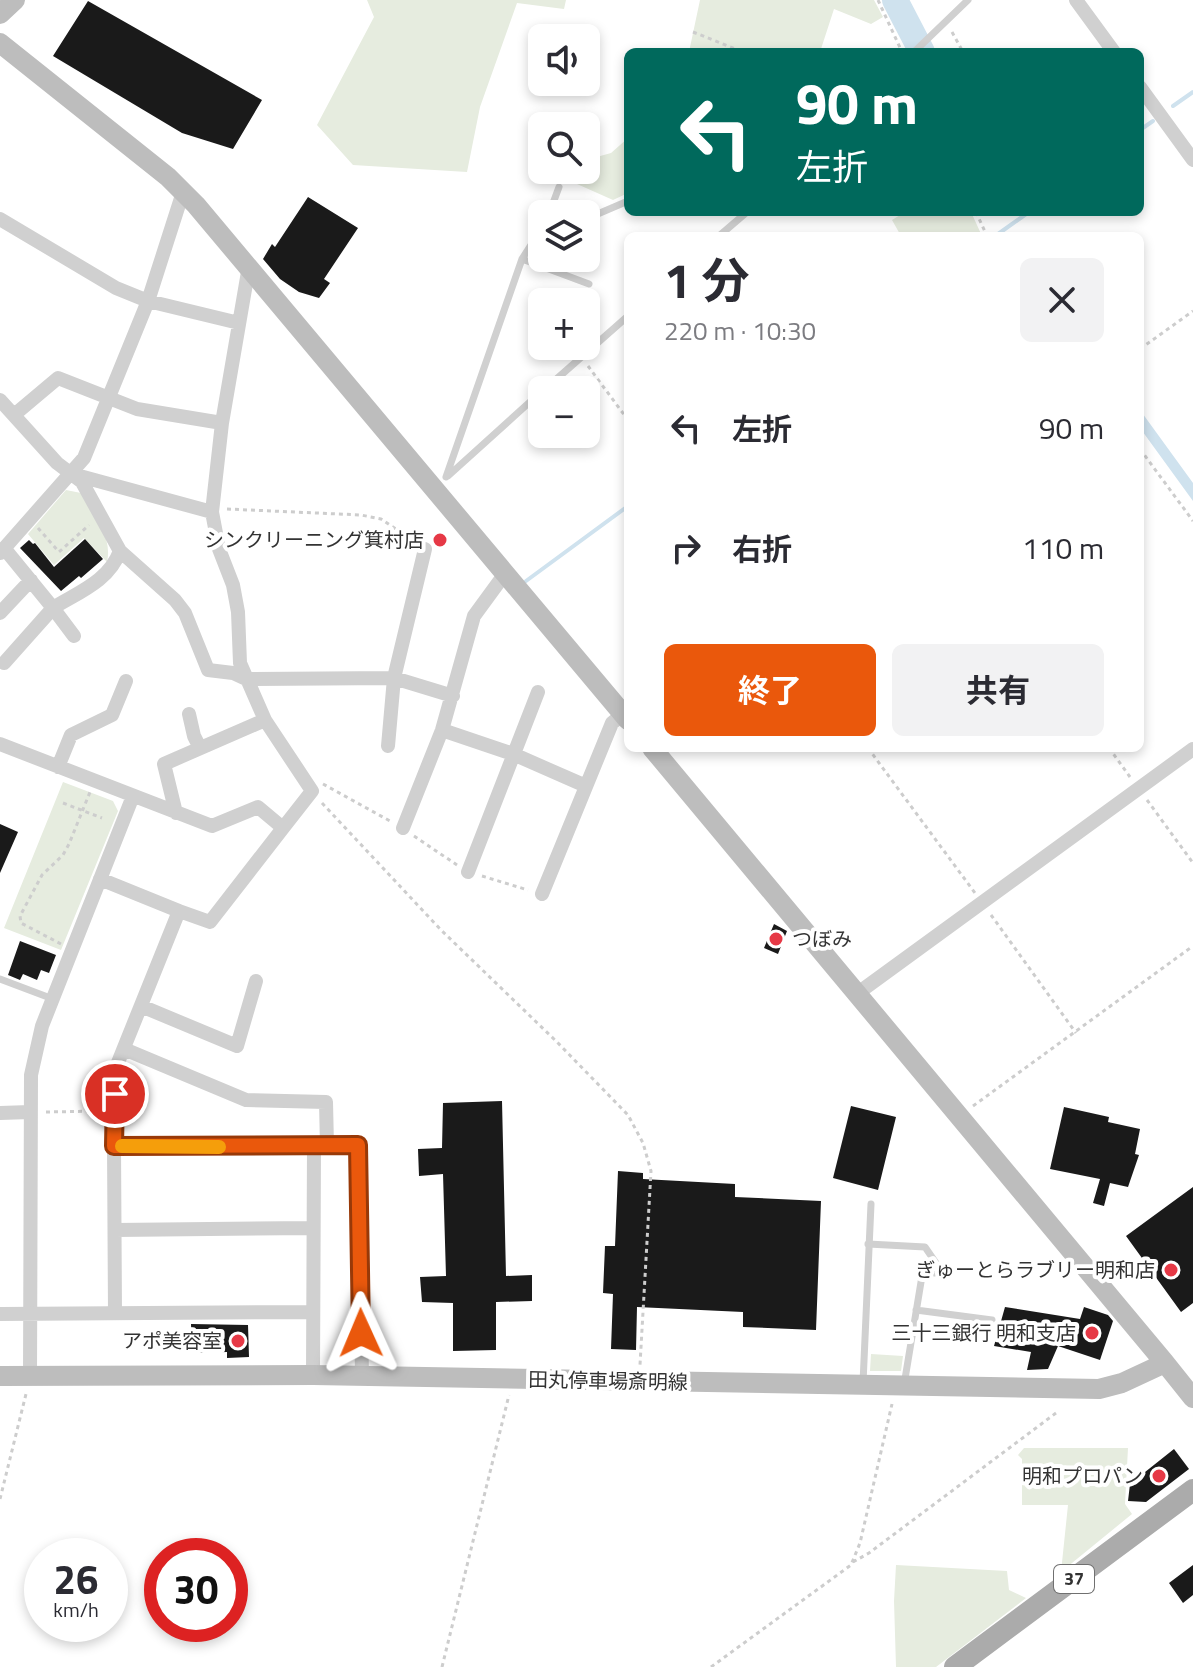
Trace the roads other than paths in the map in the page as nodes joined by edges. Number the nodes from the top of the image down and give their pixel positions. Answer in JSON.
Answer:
{"nodes":[{"id":1,"x":15,"y":0,"type":"edge"},
{"id":2,"x":968,"y":0,"type":"edge"},
{"id":3,"x":1076,"y":0,"type":"edge"},
{"id":4,"x":0,"y":14,"type":"edge"},
{"id":5,"x":0,"y":43,"type":"edge"},
{"id":6,"x":918,"y":48,"type":"edge"},
{"id":7,"x":1111,"y":48,"type":"edge"},
{"id":8,"x":1144,"y":93,"type":"edge"},
{"id":9,"x":1193,"y":160,"type":"edge"},
{"id":10,"x":559,"y":187,"type":"dead end"},
{"id":11,"x":183,"y":192,"type":"junction"},
{"id":12,"x":554,"y":200,"type":"edge"},
{"id":13,"x":624,"y":203,"type":"edge"},
{"id":14,"x":600,"y":213,"type":"edge"},
{"id":15,"x":742,"y":216,"type":"edge"},
{"id":16,"x":0,"y":219,"type":"edge"},
{"id":17,"x":724,"y":232,"type":"edge"},
{"id":18,"x":528,"y":250,"type":"edge"},
{"id":19,"x":522,"y":259,"type":"junction"},
{"id":20,"x":249,"y":266,"type":"junction"},
{"id":21,"x":589,"y":284,"type":"dead end"},
{"id":22,"x":148,"y":301,"type":"junction"},
{"id":23,"x":624,"y":319,"type":"edge"},
{"id":24,"x":239,"y":323,"type":"junction"},
{"id":25,"x":559,"y":376,"type":"edge"},
{"id":26,"x":109,"y":399,"type":"junction"},
{"id":27,"x":0,"y":400,"type":"edge"},
{"id":28,"x":528,"y":404,"type":"edge"},
{"id":29,"x":14,"y":415,"type":"junction"},
{"id":30,"x":222,"y":423,"type":"junction"},
{"id":31,"x":72,"y":474,"type":"junction"},
{"id":32,"x":440,"y":482,"type":"junction"},
{"id":33,"x":212,"y":512,"type":"junction"},
{"id":34,"x":425,"y":549,"type":"road end"},
{"id":35,"x":2,"y":550,"type":"edge"},
{"id":36,"x":120,"y":551,"type":"junction"},
{"id":37,"x":504,"y":575,"type":"junction"},
{"id":38,"x":31,"y":580,"type":"junction"},
{"id":39,"x":53,"y":608,"type":"junction"},
{"id":40,"x":0,"y":613,"type":"edge"},
{"id":41,"x":74,"y":636,"type":"dead end"},
{"id":42,"x":4,"y":663,"type":"dead end"},
{"id":43,"x":394,"y":678,"type":"junction"},
{"id":44,"x":246,"y":679,"type":"junction"},
{"id":45,"x":126,"y":681,"type":"dead end"},
{"id":46,"x":538,"y":692,"type":"dead end"},
{"id":47,"x":453,"y":696,"type":"junction"},
{"id":48,"x":189,"y":714,"type":"dead end"},
{"id":49,"x":624,"y":716,"type":"edge"},
{"id":50,"x":624,"y":717,"type":"edge"},
{"id":51,"x":265,"y":720,"type":"junction"},
{"id":52,"x":442,"y":730,"type":"junction"},
{"id":53,"x":0,"y":744,"type":"edge"},
{"id":54,"x":388,"y":746,"type":"dead end"},
{"id":55,"x":200,"y":748,"type":"junction"},
{"id":56,"x":1193,"y":749,"type":"edge"},
{"id":57,"x":655,"y":752,"type":"edge"},
{"id":58,"x":513,"y":754,"type":"junction"},
{"id":59,"x":58,"y":767,"type":"junction"},
{"id":60,"x":586,"y":786,"type":"junction"},
{"id":61,"x":133,"y":796,"type":"junction"},
{"id":62,"x":176,"y":813,"type":"junction"},
{"id":63,"x":283,"y":828,"type":"junction"},
{"id":64,"x":403,"y":828,"type":"road end"},
{"id":65,"x":468,"y":872,"type":"road end"},
{"id":66,"x":100,"y":879,"type":"junction"},
{"id":67,"x":542,"y":894,"type":"road end"},
{"id":68,"x":179,"y":911,"type":"junction"},
{"id":69,"x":0,"y":979,"type":"edge"},
{"id":70,"x":256,"y":981,"type":"dead end"},
{"id":71,"x":858,"y":993,"type":"junction"},
{"id":72,"x":53,"y":999,"type":"junction"},
{"id":73,"x":141,"y":1006,"type":"junction"},
{"id":74,"x":124,"y":1049,"type":"junction"},
{"id":75,"x":30,"y":1112,"type":"junction"},
{"id":76,"x":0,"y":1113,"type":"edge"},
{"id":77,"x":114,"y":1146,"type":"junction"},
{"id":78,"x":321,"y":1147,"type":"junction"},
{"id":79,"x":871,"y":1204,"type":"dead end"},
{"id":80,"x":313,"y":1228,"type":"junction"},
{"id":81,"x":115,"y":1230,"type":"junction"},
{"id":82,"x":868,"y":1244,"type":"junction"},
{"id":83,"x":934,"y":1273,"type":"dead end"},
{"id":84,"x":922,"y":1276,"type":"dead end"},
{"id":85,"x":916,"y":1310,"type":"junction"},
{"id":86,"x":312,"y":1312,"type":"junction"},
{"id":87,"x":31,"y":1313,"type":"junction"},
{"id":88,"x":115,"y":1313,"type":"junction"},
{"id":89,"x":0,"y":1314,"type":"edge"},
{"id":90,"x":992,"y":1320,"type":"dead end"},
{"id":91,"x":1165,"y":1363,"type":"junction"},
{"id":92,"x":313,"y":1375,"type":"junction"},
{"id":93,"x":362,"y":1375,"type":"junction"},
{"id":94,"x":0,"y":1376,"type":"edge"},
{"id":95,"x":30,"y":1376,"type":"junction"},
{"id":96,"x":863,"y":1385,"type":"junction"},
{"id":97,"x":900,"y":1387,"type":"junction"},
{"id":98,"x":1193,"y":1398,"type":"edge"},
{"id":99,"x":1193,"y":1490,"type":"edge"},
{"id":100,"x":966,"y":1662,"type":"edge"}],
"edges":[{"from":1,"to":4,"type":"street"},
{"from":2,"to":6,"type":"lane"},
{"from":3,"to":7,"type":"street"},
{"from":5,"to":11,"type":"street"},
{"from":8,"to":9,"type":"street"},
{"from":10,"to":12,"type":"lane"},
{"from":11,"to":20,"type":"street"},
{"from":11,"to":22,"type":"street"},
{"from":13,"to":14,"type":"lane"},
{"from":15,"to":17,"type":"lane"},
{"from":16,"to":22,"type":"street"},
{"from":18,"to":19,"type":"lane"},
{"from":19,"to":21,"type":"lane"},
{"from":19,"to":32,"type":"lane"},
{"from":20,"to":24,"type":"street"},
{"from":20,"to":32,"type":"street"},
{"from":22,"to":24,"type":"street"},
{"from":22,"to":26,"type":"street"},
{"from":23,"to":25,"type":"lane"},
{"from":24,"to":30,"type":"street"},
{"from":26,"to":29,"type":"street"},
{"from":26,"to":30,"type":"street"},
{"from":26,"to":31,"type":"street"},
{"from":27,"to":29,"type":"street"},
{"from":28,"to":32,"type":"lane"},
{"from":29,"to":31,"type":"street"},
{"from":30,"to":33,"type":"street"},
{"from":31,"to":33,"type":"street"},
{"from":31,"to":35,"type":"street"},
{"from":31,"to":36,"type":"street"},
{"from":32,"to":37,"type":"street"},
{"from":33,"to":44,"type":"street"},
{"from":34,"to":43,"type":"street"},
{"from":35,"to":38,"type":"street"},
{"from":36,"to":39,"type":"street"},
{"from":36,"to":44,"type":"street"},
{"from":37,"to":47,"type":"street"},
{"from":37,"to":49,"type":"street"},
{"from":38,"to":39,"type":"street"},
{"from":38,"to":40,"type":"street"},
{"from":39,"to":41,"type":"street"},
{"from":39,"to":42,"type":"street"},
{"from":43,"to":44,"type":"street"},
{"from":43,"to":47,"type":"street"},
{"from":43,"to":54,"type":"street"},
{"from":44,"to":51,"type":"street"},
{"from":45,"to":59,"type":"street"},
{"from":46,"to":58,"type":"street"},
{"from":47,"to":52,"type":"street"},
{"from":48,"to":55,"type":"street"},
{"from":50,"to":60,"type":"street"},
{"from":51,"to":55,"type":"street"},
{"from":51,"to":63,"type":"street"},
{"from":52,"to":58,"type":"street"},
{"from":52,"to":64,"type":"street"},
{"from":53,"to":59,"type":"street"},
{"from":55,"to":62,"type":"street"},
{"from":56,"to":71,"type":"street"},
{"from":57,"to":71,"type":"street"},
{"from":58,"to":60,"type":"street"},
{"from":58,"to":65,"type":"street"},
{"from":59,"to":61,"type":"street"},
{"from":60,"to":67,"type":"street"},
{"from":61,"to":62,"type":"street"},
{"from":61,"to":66,"type":"street"},
{"from":62,"to":63,"type":"street"},
{"from":63,"to":68,"type":"street"},
{"from":66,"to":68,"type":"street"},
{"from":66,"to":72,"type":"street"},
{"from":68,"to":73,"type":"street"},
{"from":69,"to":72,"type":"lane"},
{"from":70,"to":73,"type":"street"},
{"from":71,"to":91,"type":"street"},
{"from":72,"to":75,"type":"street"},
{"from":73,"to":74,"type":"street"},
{"from":74,"to":77,"type":"street"},
{"from":74,"to":78,"type":"street"},
{"from":75,"to":76,"type":"street"},
{"from":75,"to":87,"type":"street"},
{"from":77,"to":78,"type":"street"},
{"from":77,"to":81,"type":"street"},
{"from":78,"to":80,"type":"street"},
{"from":78,"to":93,"type":"street"},
{"from":79,"to":82,"type":"lane"},
{"from":80,"to":81,"type":"street"},
{"from":80,"to":86,"type":"street"},
{"from":81,"to":88,"type":"street"},
{"from":82,"to":83,"type":"lane"},
{"from":82,"to":96,"type":"lane"},
{"from":84,"to":85,"type":"lane"},
{"from":85,"to":90,"type":"lane"},
{"from":85,"to":97,"type":"lane"},
{"from":86,"to":88,"type":"street"},
{"from":86,"to":92,"type":"street"},
{"from":87,"to":88,"type":"street"},
{"from":87,"to":89,"type":"street"},
{"from":87,"to":95,"type":"street"},
{"from":91,"to":97,"type":"street","name":"田丸停車場斎明線"},
{"from":91,"to":98,"type":"street"},
{"from":92,"to":93,"type":"street","name":"田丸停車場斎明線"},
{"from":92,"to":95,"type":"street","name":"田丸停車場斎明線"},
{"from":93,"to":96,"type":"street","name":"田丸停車場斎明線"},
{"from":94,"to":95,"type":"street","name":"田丸停車場斎明線"},
{"from":96,"to":97,"type":"street","name":"田丸停車場斎明線"},
{"from":99,"to":100,"type":"main road","number":"37"}]}
